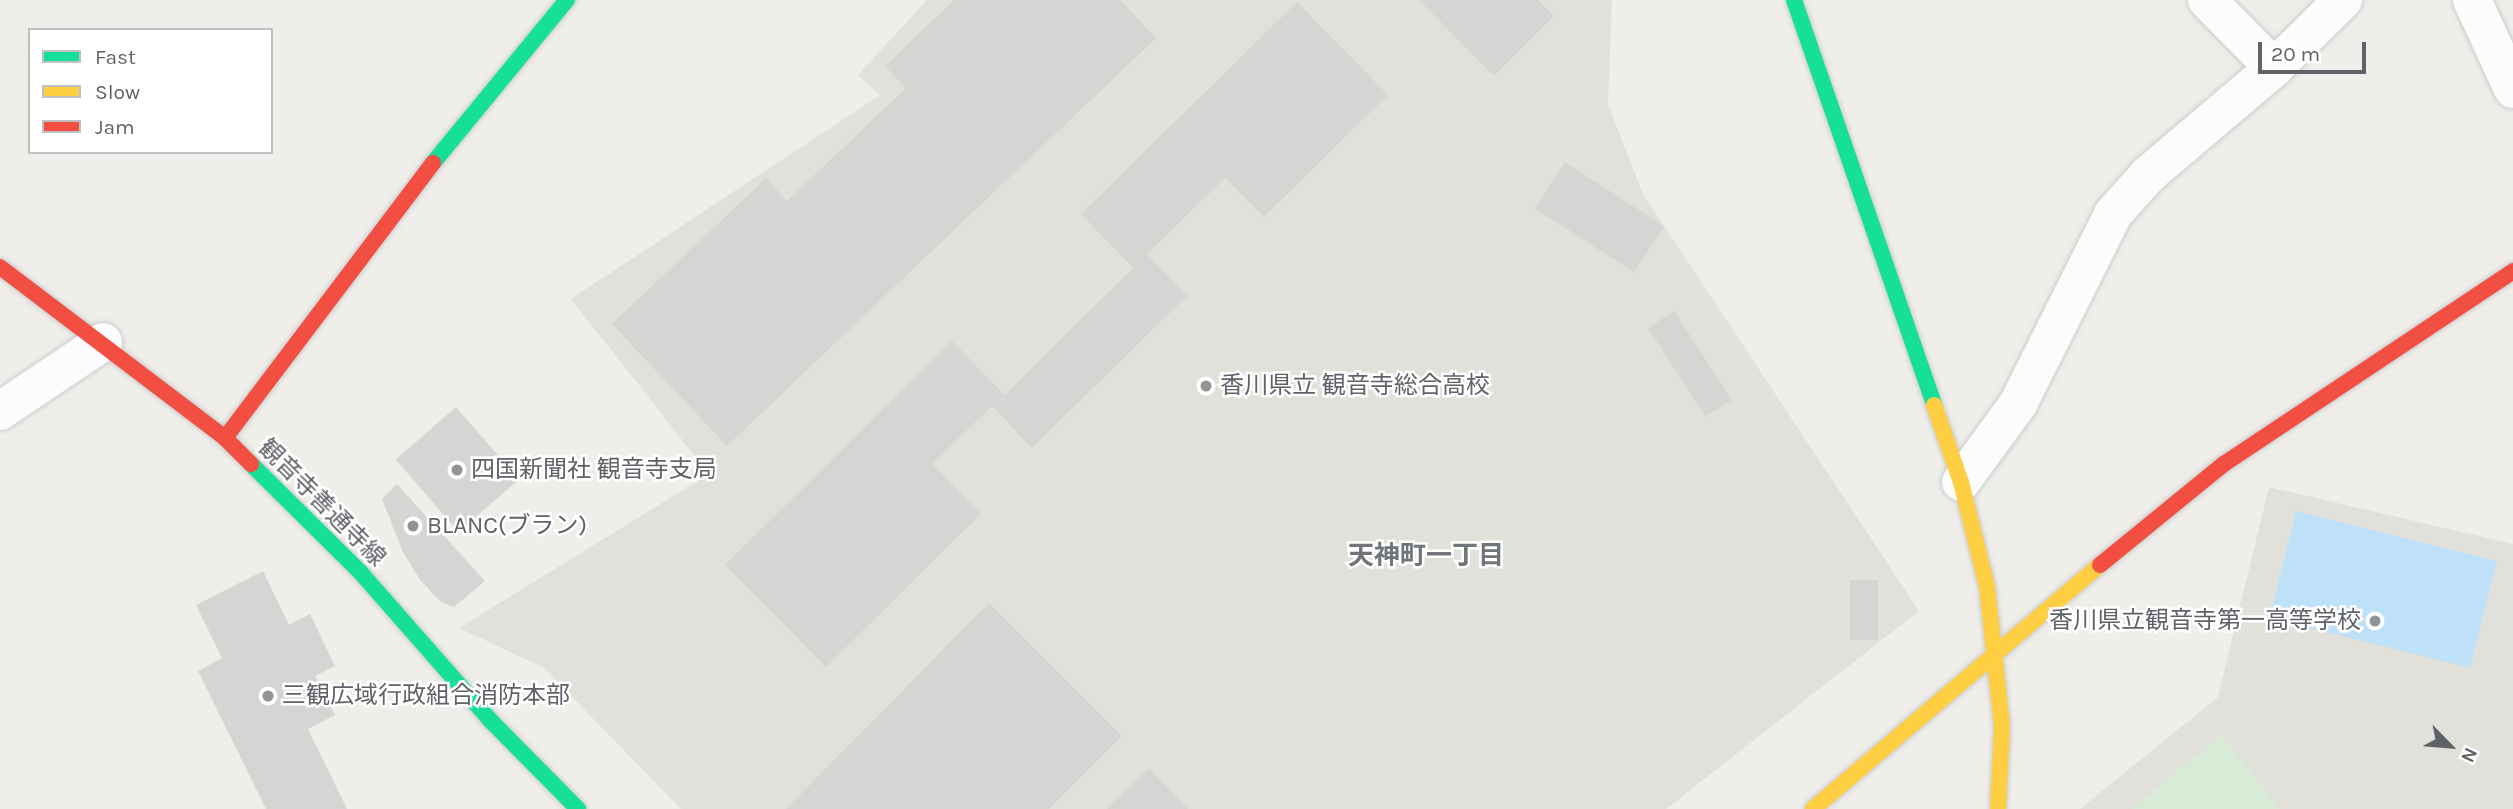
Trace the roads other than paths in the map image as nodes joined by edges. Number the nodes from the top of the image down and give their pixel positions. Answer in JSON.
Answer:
{"nodes":[{"id":1,"x":567,"y":0,"type":"edge"},
{"id":2,"x":1794,"y":0,"type":"edge"},
{"id":3,"x":2207,"y":0,"type":"edge"},
{"id":4,"x":2343,"y":0,"type":"edge"},
{"id":5,"x":2472,"y":0,"type":"edge"},
{"id":6,"x":2274,"y":68,"type":"junction"},
{"id":7,"x":2513,"y":89,"type":"edge"},
{"id":8,"x":0,"y":267,"type":"edge"},
{"id":9,"x":2513,"y":271,"type":"edge"},
{"id":10,"x":103,"y":342,"type":"junction"},
{"id":11,"x":0,"y":411,"type":"edge"},
{"id":12,"x":225,"y":438,"type":"junction"},
{"id":13,"x":1961,"y":482,"type":"junction"},
{"id":14,"x":1995,"y":651,"type":"junction"},
{"id":15,"x":578,"y":809,"type":"edge"},
{"id":16,"x":1813,"y":809,"type":"edge"},
{"id":17,"x":1998,"y":809,"type":"edge"}],
"edges":[{"from":1,"to":12,"type":"street"},
{"from":2,"to":13,"type":"street"},
{"from":3,"to":6,"type":"street"},
{"from":4,"to":6,"type":"street"},
{"from":5,"to":7,"type":"street"},
{"from":6,"to":13,"type":"street"},
{"from":8,"to":10,"type":"street","name":"観音寺善通寺線"},
{"from":9,"to":14,"type":"street"},
{"from":10,"to":11,"type":"street"},
{"from":10,"to":12,"type":"street","name":"観音寺善通寺線"},
{"from":12,"to":15,"type":"street","name":"観音寺善通寺線"},
{"from":13,"to":14,"type":"street"},
{"from":14,"to":16,"type":"street"},
{"from":14,"to":17,"type":"street"}]}
